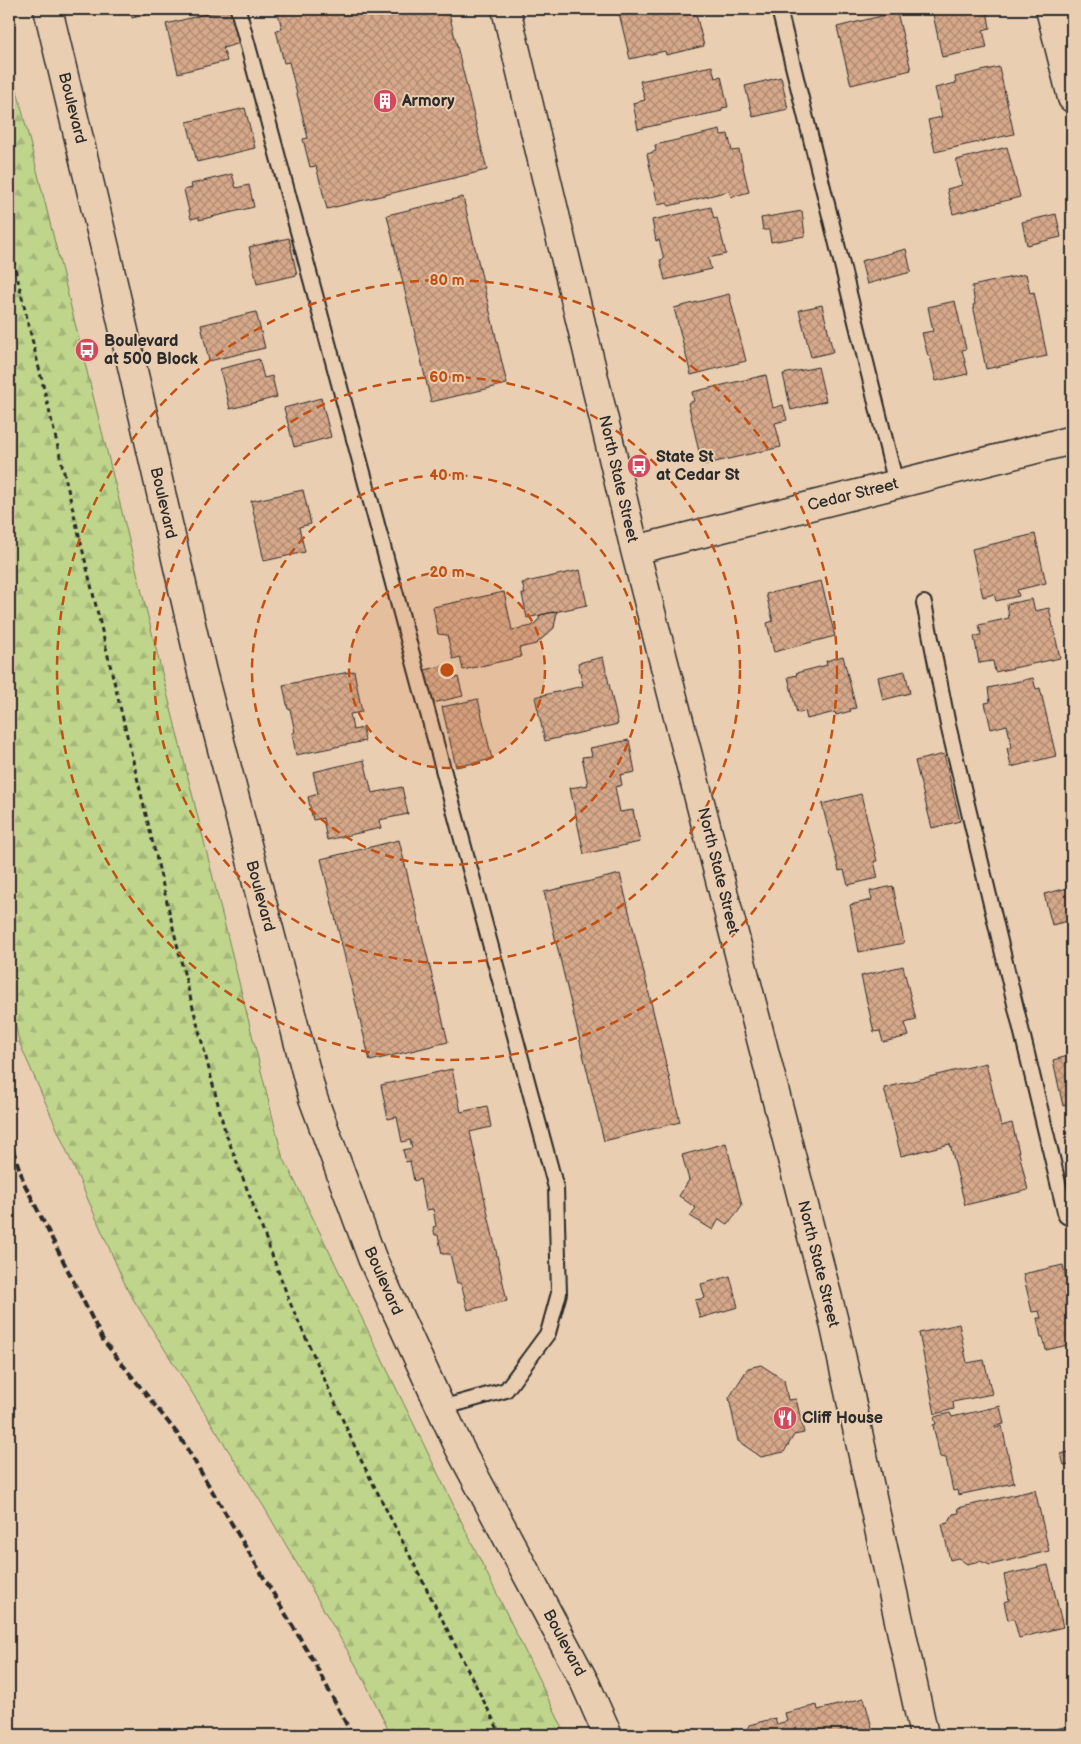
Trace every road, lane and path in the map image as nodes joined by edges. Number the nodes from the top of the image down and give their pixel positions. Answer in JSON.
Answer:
{"nodes":[{"id":1,"x":48,"y":9,"type":"edge"},
{"id":2,"x":238,"y":9,"type":"edge"},
{"id":3,"x":506,"y":9,"type":"edge"},
{"id":4,"x":779,"y":9,"type":"edge"},
{"id":5,"x":1050,"y":9,"type":"edge"},
{"id":6,"x":1072,"y":98,"type":"edge"},
{"id":7,"x":9,"y":243,"type":"edge"},
{"id":8,"x":1072,"y":440,"type":"edge"},
{"id":9,"x":896,"y":484,"type":"junction"},
{"id":10,"x":635,"y":550,"type":"junction"},
{"id":11,"x":924,"y":603,"type":"dead end"},
{"id":12,"x":1072,"y":1219,"type":"edge"},
{"id":13,"x":441,"y":1408,"type":"junction"},
{"id":14,"x":501,"y":1735,"type":"edge"},
{"id":15,"x":608,"y":1735,"type":"edge"},
{"id":16,"x":924,"y":1735,"type":"edge"}],
"edges":[{"from":1,"to":13,"type":"street","name":"Boulevard"},
{"from":2,"to":13,"type":"lane"},
{"from":3,"to":10,"type":"street","name":"North State Street"},
{"from":4,"to":9,"type":"lane"},
{"from":5,"to":6,"type":"street"},
{"from":7,"to":14,"type":"path"},
{"from":8,"to":9,"type":"street","name":"Cedar Street"},
{"from":9,"to":10,"type":"street","name":"Cedar Street"},
{"from":10,"to":16,"type":"street","name":"North State Street"},
{"from":11,"to":12,"type":"lane"},
{"from":13,"to":15,"type":"street","name":"Boulevard"}]}
